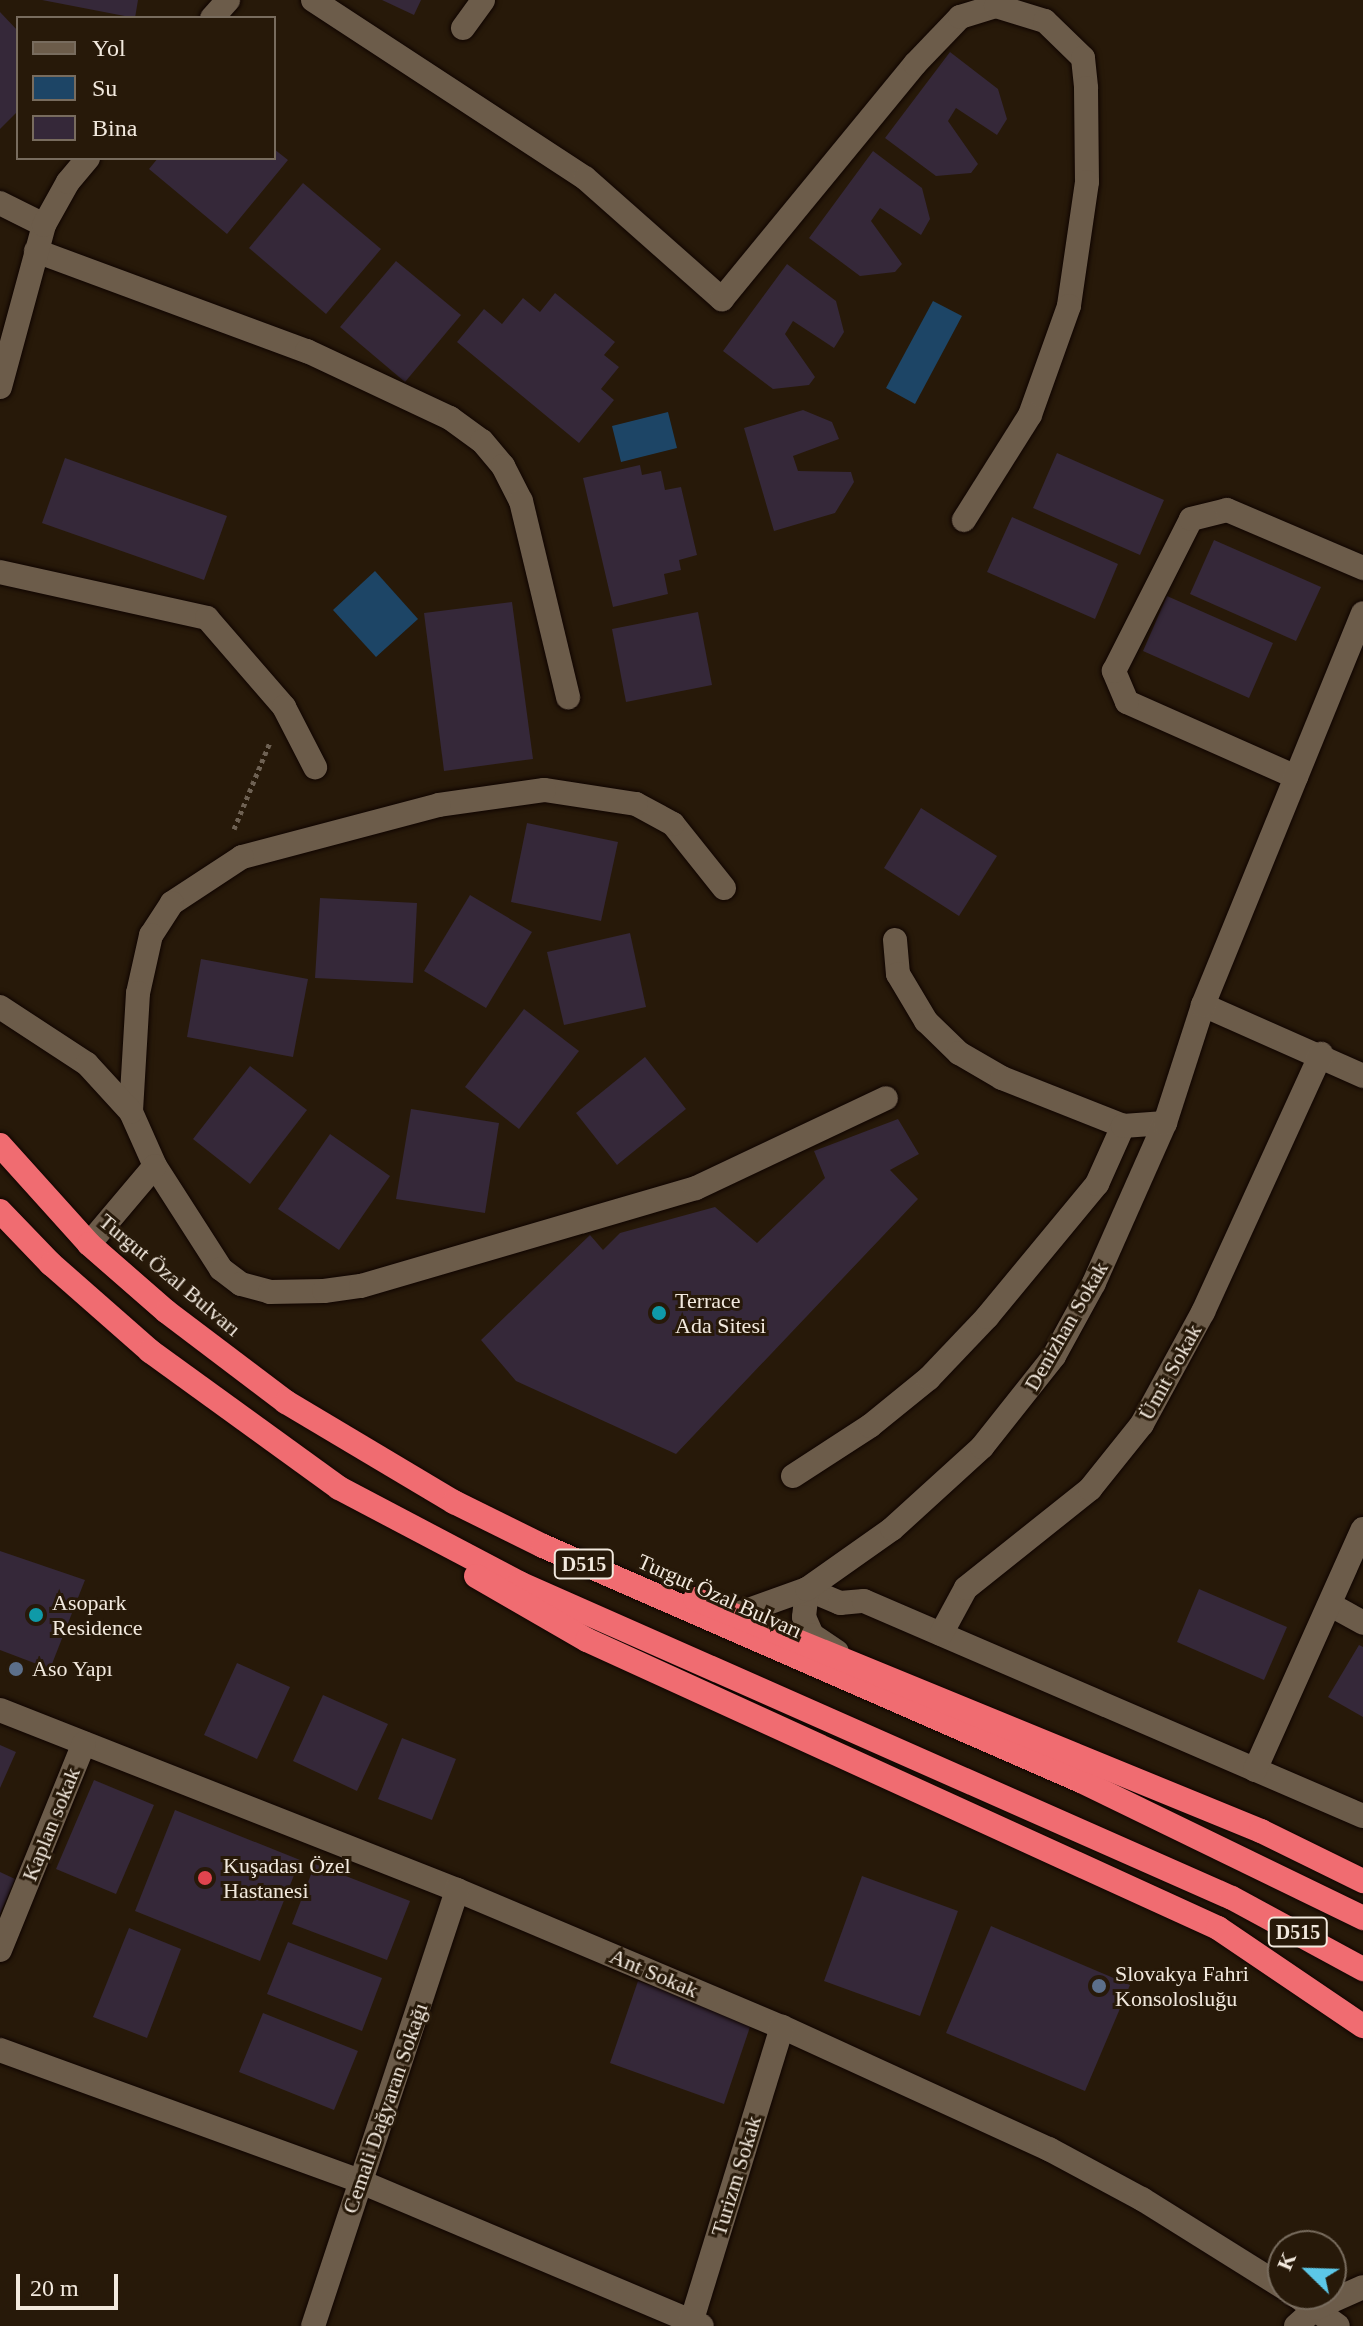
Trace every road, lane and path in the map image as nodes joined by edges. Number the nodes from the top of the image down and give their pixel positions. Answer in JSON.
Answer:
{"nodes":[{"id":1,"x":228,"y":0,"type":"edge"},
{"id":2,"x":313,"y":0,"type":"edge"},
{"id":3,"x":483,"y":0,"type":"edge"},
{"id":4,"x":214,"y":16,"type":"edge"},
{"id":5,"x":463,"y":28,"type":"dead end"},
{"id":6,"x":86,"y":160,"type":"edge"},
{"id":7,"x":0,"y":203,"type":"edge"},
{"id":8,"x":44,"y":225,"type":"junction"},
{"id":9,"x":36,"y":251,"type":"junction"},
{"id":10,"x":0,"y":387,"type":"edge"},
{"id":11,"x":964,"y":520,"type":"dead end"},
{"id":12,"x":1363,"y":568,"type":"edge"},
{"id":13,"x":0,"y":572,"type":"edge"},
{"id":14,"x":1363,"y":613,"type":"edge"},
{"id":15,"x":568,"y":697,"type":"dead end"},
{"id":16,"x":284,"y":707,"type":"junction"},
{"id":17,"x":315,"y":767,"type":"dead end"},
{"id":18,"x":1296,"y":777,"type":"junction"},
{"id":19,"x":218,"y":868,"type":"junction"},
{"id":20,"x":724,"y":888,"type":"dead end"},
{"id":21,"x":895,"y":940,"type":"dead end"},
{"id":22,"x":1203,"y":1005,"type":"junction"},
{"id":23,"x":0,"y":1007,"type":"edge"},
{"id":24,"x":1321,"y":1054,"type":"junction"},
{"id":25,"x":1363,"y":1076,"type":"edge"},
{"id":26,"x":886,"y":1098,"type":"dead end"},
{"id":27,"x":131,"y":1112,"type":"junction"},
{"id":28,"x":1165,"y":1123,"type":"junction"},
{"id":29,"x":1123,"y":1126,"type":"junction"},
{"id":30,"x":0,"y":1145,"type":"edge"},
{"id":31,"x":155,"y":1166,"type":"junction"},
{"id":32,"x":0,"y":1211,"type":"edge"},
{"id":33,"x":89,"y":1244,"type":"junction"},
{"id":34,"x":793,"y":1476,"type":"dead end"},
{"id":35,"x":339,"y":1488,"type":"junction"},
{"id":36,"x":1363,"y":1529,"type":"edge"},
{"id":37,"x":543,"y":1546,"type":"junction"},
{"id":38,"x":807,"y":1589,"type":"junction"},
{"id":39,"x":1340,"y":1610,"type":"dead end"},
{"id":40,"x":740,"y":1613,"type":"junction"},
{"id":41,"x":1363,"y":1623,"type":"edge"},
{"id":42,"x":941,"y":1634,"type":"junction"},
{"id":43,"x":841,"y":1655,"type":"junction"},
{"id":44,"x":0,"y":1710,"type":"edge"},
{"id":45,"x":84,"y":1743,"type":"junction"},
{"id":46,"x":1255,"y":1770,"type":"junction"},
{"id":47,"x":1363,"y":1816,"type":"edge"},
{"id":48,"x":1363,"y":1881,"type":"edge"},
{"id":49,"x":457,"y":1890,"type":"junction"},
{"id":50,"x":1363,"y":1918,"type":"edge"},
{"id":51,"x":0,"y":1950,"type":"edge"},
{"id":52,"x":1363,"y":1969,"type":"edge"},
{"id":53,"x":1363,"y":2026,"type":"edge"},
{"id":54,"x":782,"y":2027,"type":"junction"},
{"id":55,"x":0,"y":2050,"type":"edge"},
{"id":56,"x":359,"y":2181,"type":"junction"},
{"id":57,"x":1267,"y":2277,"type":"edge"},
{"id":58,"x":1314,"y":2310,"type":"edge"},
{"id":59,"x":1318,"y":2310,"type":"edge"},
{"id":60,"x":694,"y":2325,"type":"edge"},
{"id":61,"x":313,"y":2326,"type":"edge"},
{"id":62,"x":1296,"y":2326,"type":"edge"},
{"id":63,"x":1338,"y":2326,"type":"edge"}],
"edges":[{"from":1,"to":4,"type":"street"},
{"from":2,"to":11,"type":"street"},
{"from":3,"to":5,"type":"street"},
{"from":6,"to":8,"type":"street"},
{"from":7,"to":8,"type":"street"},
{"from":8,"to":9,"type":"street"},
{"from":9,"to":10,"type":"street"},
{"from":9,"to":15,"type":"street"},
{"from":12,"to":18,"type":"street"},
{"from":13,"to":16,"type":"street"},
{"from":14,"to":18,"type":"street","name":"Denizhan Sokak"},
{"from":16,"to":17,"type":"street"},
{"from":16,"to":19,"type":"path"},
{"from":18,"to":22,"type":"street","name":"Denizhan Sokak"},
{"from":19,"to":20,"type":"street"},
{"from":19,"to":27,"type":"street"},
{"from":21,"to":29,"type":"street"},
{"from":22,"to":24,"type":"street"},
{"from":22,"to":28,"type":"street","name":"Denizhan Sokak"},
{"from":23,"to":27,"type":"street"},
{"from":24,"to":25,"type":"street"},
{"from":24,"to":42,"type":"street","name":"Ümit Sokak"},
{"from":26,"to":31,"type":"street"},
{"from":27,"to":31,"type":"street"},
{"from":28,"to":29,"type":"street"},
{"from":28,"to":38,"type":"street","name":"Denizhan Sokak"},
{"from":29,"to":34,"type":"street"},
{"from":30,"to":33,"type":"highway","name":"Turgut Özal Bulvarı","number":"D515"},
{"from":31,"to":33,"type":"street"},
{"from":32,"to":35,"type":"highway","number":"D515"},
{"from":33,"to":37,"type":"highway","name":"Turgut Özal Bulvarı","number":"D515"},
{"from":35,"to":52,"type":"highway","number":"D515"},
{"from":35,"to":53,"type":"highway"},
{"from":36,"to":46,"type":"street"},
{"from":37,"to":40,"type":"highway"},
{"from":37,"to":50,"type":"highway","name":"Turgut Özal Bulvarı","number":"D515"},
{"from":38,"to":40,"type":"street","name":"Denizhan Sokak"},
{"from":38,"to":42,"type":"street"},
{"from":38,"to":43,"type":"street"},
{"from":39,"to":41,"type":"street"},
{"from":40,"to":43,"type":"highway"},
{"from":42,"to":46,"type":"street"},
{"from":43,"to":48,"type":"highway"},
{"from":44,"to":45,"type":"street","name":"Ant Sokak"},
{"from":45,"to":49,"type":"street","name":"Ant Sokak"},
{"from":45,"to":51,"type":"street","name":"Kaplan sokak"},
{"from":46,"to":47,"type":"street"},
{"from":49,"to":54,"type":"street","name":"Ant Sokak"},
{"from":49,"to":56,"type":"street","name":"Cemali Dağyaran Sokağı"},
{"from":54,"to":57,"type":"street","name":"Ant Sokak"},
{"from":54,"to":60,"type":"street","name":"Turizm Sokak"},
{"from":55,"to":56,"type":"street"},
{"from":56,"to":60,"type":"street"},
{"from":56,"to":61,"type":"street","name":"Cemali Dağyaran Sokağı"},
{"from":58,"to":62,"type":"street"},
{"from":59,"to":63,"type":"street"}]}
